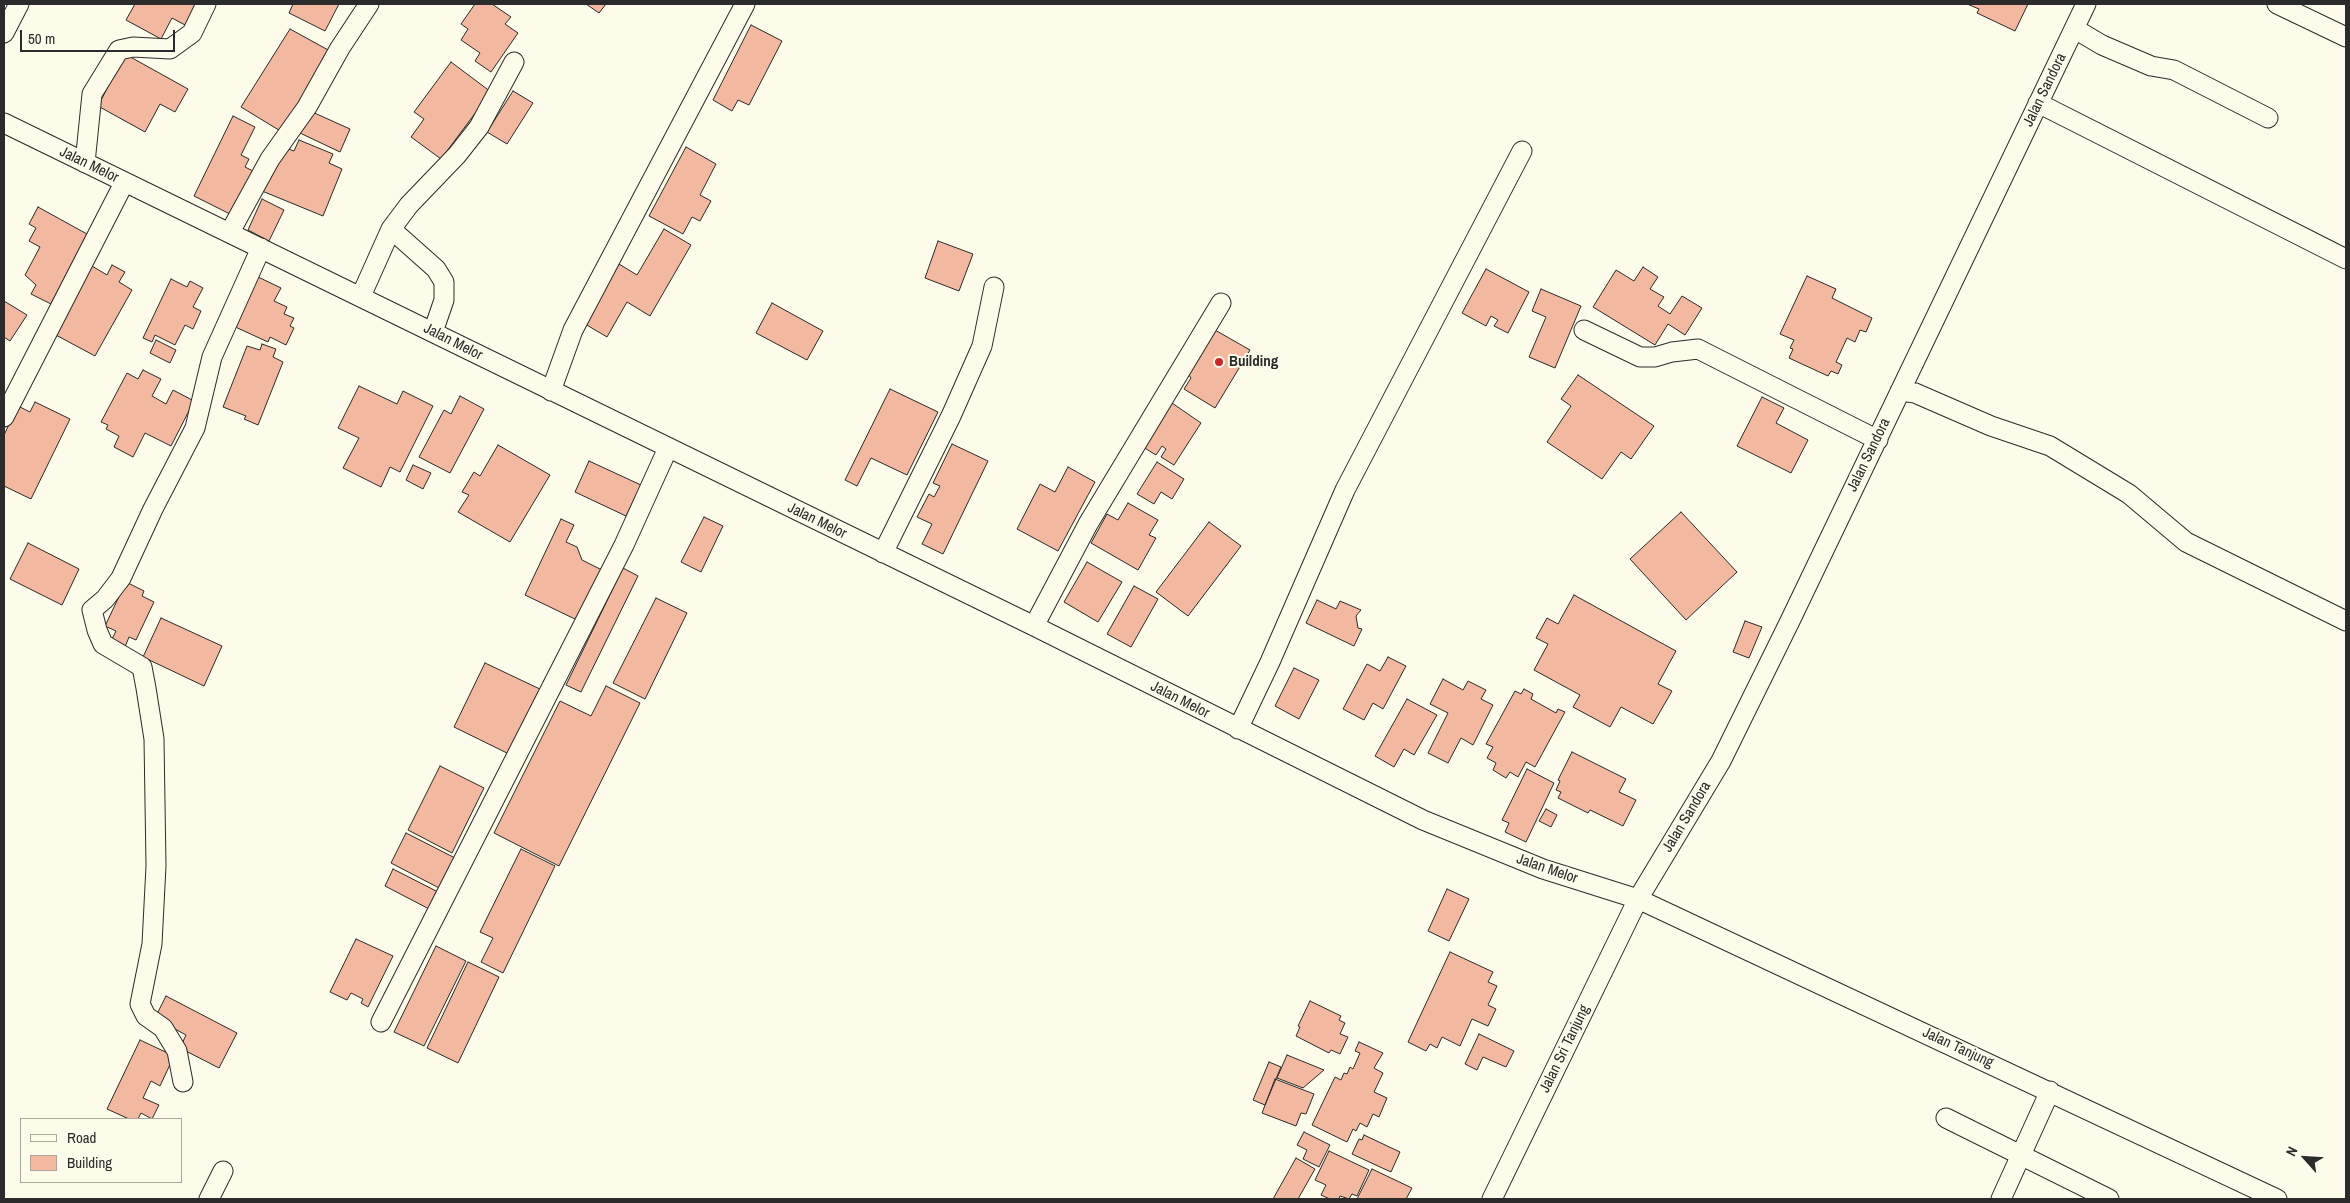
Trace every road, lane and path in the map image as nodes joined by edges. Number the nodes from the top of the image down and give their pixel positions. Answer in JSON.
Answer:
{"nodes":[{"id":1,"x":20,"y":4,"type":"edge"},
{"id":2,"x":206,"y":4,"type":"edge"},
{"id":3,"x":369,"y":4,"type":"edge"},
{"id":4,"x":744,"y":4,"type":"edge"},
{"id":5,"x":2086,"y":4,"type":"edge"},
{"id":6,"x":2277,"y":4,"type":"edge"},
{"id":7,"x":2075,"y":30,"type":"junction"},
{"id":8,"x":4,"y":33,"type":"edge"},
{"id":9,"x":2346,"y":37,"type":"edge"},
{"id":10,"x":514,"y":62,"type":"dead end"},
{"id":11,"x":2045,"y":106,"type":"junction"},
{"id":12,"x":2268,"y":118,"type":"dead end"},
{"id":13,"x":4,"y":123,"type":"edge"},
{"id":14,"x":1522,"y":151,"type":"dead end"},
{"id":15,"x":85,"y":163,"type":"junction"},
{"id":16,"x":124,"y":182,"type":"junction"},
{"id":17,"x":391,"y":229,"type":"junction"},
{"id":18,"x":230,"y":232,"type":"junction"},
{"id":19,"x":261,"y":248,"type":"junction"},
{"id":20,"x":2346,"y":259,"type":"edge"},
{"id":21,"x":994,"y":287,"type":"dead end"},
{"id":22,"x":361,"y":296,"type":"junction"},
{"id":23,"x":1221,"y":303,"type":"dead end"},
{"id":24,"x":1584,"y":330,"type":"dead end"},
{"id":25,"x":433,"y":332,"type":"junction"},
{"id":26,"x":551,"y":391,"type":"junction"},
{"id":27,"x":1907,"y":392,"type":"junction"},
{"id":28,"x":4,"y":417,"type":"edge"},
{"id":29,"x":1878,"y":440,"type":"junction"},
{"id":30,"x":668,"y":448,"type":"junction"},
{"id":31,"x":883,"y":553,"type":"junction"},
{"id":32,"x":2346,"y":620,"type":"edge"},
{"id":33,"x":1034,"y":626,"type":"junction"},
{"id":34,"x":1238,"y":729,"type":"junction"},
{"id":35,"x":1638,"y":899,"type":"junction"},
{"id":36,"x":381,"y":1022,"type":"dead end"},
{"id":37,"x":183,"y":1082,"type":"dead end"},
{"id":38,"x":2047,"y":1097,"type":"junction"},
{"id":39,"x":1946,"y":1118,"type":"dead end"},
{"id":40,"x":2021,"y":1156,"type":"junction"},
{"id":41,"x":223,"y":1170,"type":"dead end"},
{"id":42,"x":210,"y":1199,"type":"edge"},
{"id":43,"x":1492,"y":1199,"type":"edge"},
{"id":44,"x":2001,"y":1199,"type":"edge"},
{"id":45,"x":2109,"y":1199,"type":"edge"},
{"id":46,"x":2277,"y":1199,"type":"edge"}],
"edges":[{"from":1,"to":8,"type":"street"},
{"from":2,"to":15,"type":"street"},
{"from":3,"to":18,"type":"street"},
{"from":4,"to":26,"type":"street"},
{"from":5,"to":7,"type":"street","name":"Jalan Sandora"},
{"from":6,"to":9,"type":"street"},
{"from":7,"to":11,"type":"street","name":"Jalan Sandora"},
{"from":7,"to":12,"type":"street"},
{"from":10,"to":17,"type":"street"},
{"from":11,"to":20,"type":"street"},
{"from":11,"to":27,"type":"street","name":"Jalan Sandora"},
{"from":13,"to":15,"type":"street","name":"Jalan Melor"},
{"from":14,"to":34,"type":"street"},
{"from":15,"to":16,"type":"street","name":"Jalan Melor"},
{"from":16,"to":18,"type":"street","name":"Jalan Melor"},
{"from":16,"to":28,"type":"street"},
{"from":17,"to":22,"type":"street"},
{"from":17,"to":25,"type":"street"},
{"from":18,"to":19,"type":"street","name":"Jalan Melor"},
{"from":19,"to":22,"type":"street","name":"Jalan Melor"},
{"from":19,"to":37,"type":"street"},
{"from":21,"to":31,"type":"street"},
{"from":22,"to":25,"type":"street","name":"Jalan Melor"},
{"from":23,"to":33,"type":"street"},
{"from":24,"to":29,"type":"street"},
{"from":25,"to":26,"type":"street","name":"Jalan Melor"},
{"from":26,"to":30,"type":"street","name":"Jalan Melor"},
{"from":27,"to":29,"type":"street","name":"Jalan Sandora"},
{"from":27,"to":32,"type":"street"},
{"from":29,"to":35,"type":"street","name":"Jalan Sandora"},
{"from":30,"to":31,"type":"street","name":"Jalan Melor"},
{"from":30,"to":36,"type":"street"},
{"from":31,"to":33,"type":"street","name":"Jalan Melor"},
{"from":33,"to":34,"type":"street","name":"Jalan Melor"},
{"from":34,"to":35,"type":"street","name":"Jalan Melor"},
{"from":35,"to":38,"type":"street","name":"Jalan Tanjung"},
{"from":35,"to":43,"type":"street","name":"Jalan Sri Tanjung"},
{"from":38,"to":40,"type":"street"},
{"from":38,"to":46,"type":"street","name":"Jalan Tanjung"},
{"from":39,"to":40,"type":"street"},
{"from":40,"to":44,"type":"street"},
{"from":40,"to":45,"type":"street"},
{"from":41,"to":42,"type":"street"}]}
